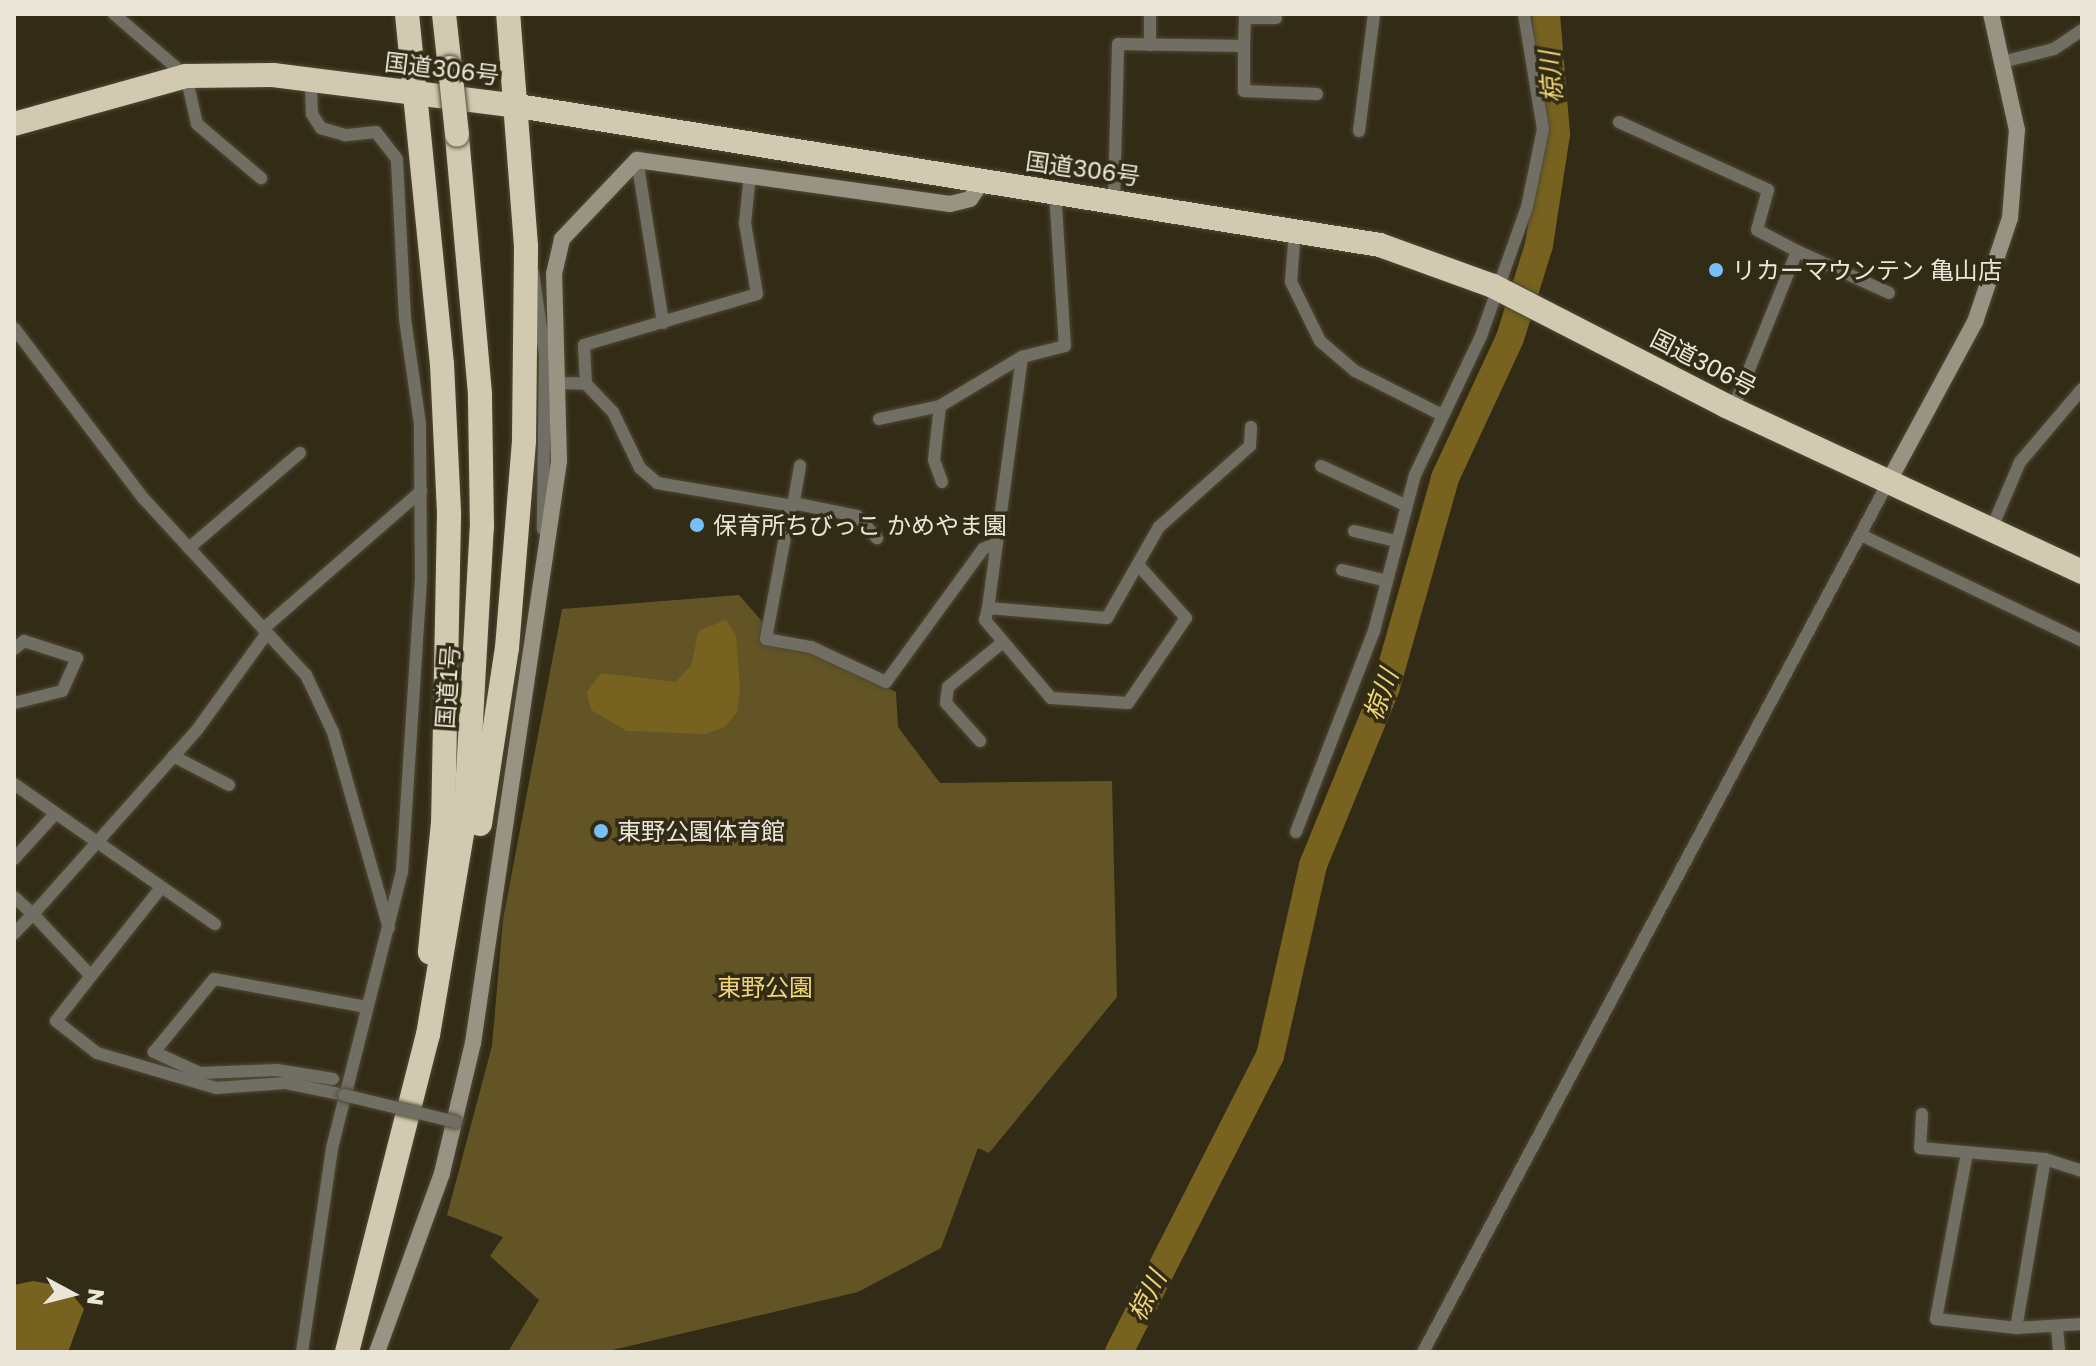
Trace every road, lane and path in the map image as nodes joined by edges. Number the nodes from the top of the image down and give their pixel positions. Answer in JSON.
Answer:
{"nodes":[{"id":1,"x":114,"y":14,"type":"edge"},
{"id":2,"x":407,"y":14,"type":"edge"},
{"id":3,"x":444,"y":14,"type":"edge"},
{"id":4,"x":508,"y":14,"type":"edge"},
{"id":5,"x":1150,"y":14,"type":"edge"},
{"id":6,"x":1374,"y":14,"type":"edge"},
{"id":7,"x":1524,"y":14,"type":"edge"},
{"id":8,"x":1991,"y":14,"type":"edge"},
{"id":9,"x":1245,"y":16,"type":"edge"},
{"id":10,"x":1276,"y":18,"type":"dead end"},
{"id":11,"x":2082,"y":30,"type":"edge"},
{"id":12,"x":1150,"y":45,"type":"junction"},
{"id":13,"x":1244,"y":46,"type":"junction"},
{"id":14,"x":2006,"y":61,"type":"junction"},
{"id":15,"x":186,"y":76,"type":"junction"},
{"id":16,"x":311,"y":79,"type":"junction"},
{"id":17,"x":416,"y":93,"type":"junction"},
{"id":18,"x":1317,"y":94,"type":"dead end"},
{"id":19,"x":518,"y":106,"type":"junction"},
{"id":20,"x":1619,"y":122,"type":"dead end"},
{"id":21,"x":14,"y":124,"type":"edge"},
{"id":22,"x":1359,"y":131,"type":"dead end"},
{"id":23,"x":637,"y":160,"type":"junction"},
{"id":24,"x":750,"y":175,"type":"junction"},
{"id":25,"x":261,"y":178,"type":"dead end"},
{"id":26,"x":982,"y":182,"type":"junction"},
{"id":27,"x":1055,"y":192,"type":"junction"},
{"id":28,"x":1114,"y":200,"type":"junction"},
{"id":29,"x":1296,"y":229,"type":"junction"},
{"id":30,"x":526,"y":246,"type":"junction"},
{"id":31,"x":1797,"y":251,"type":"junction"},
{"id":32,"x":1493,"y":286,"type":"junction"},
{"id":33,"x":1889,"y":293,"type":"dead end"},
{"id":34,"x":663,"y":323,"type":"junction"},
{"id":35,"x":14,"y":328,"type":"edge"},
{"id":36,"x":1022,"y":357,"type":"junction"},
{"id":37,"x":562,"y":383,"type":"junction"},
{"id":38,"x":586,"y":384,"type":"junction"},
{"id":39,"x":2082,"y":389,"type":"edge"},
{"id":40,"x":2069,"y":404,"type":"junction"},
{"id":41,"x":940,"y":406,"type":"junction"},
{"id":42,"x":1733,"y":409,"type":"junction"},
{"id":43,"x":2082,"y":413,"type":"edge"},
{"id":44,"x":1440,"y":414,"type":"junction"},
{"id":45,"x":879,"y":419,"type":"dead end"},
{"id":46,"x":1251,"y":427,"type":"dead end"},
{"id":47,"x":300,"y":453,"type":"dead end"},
{"id":48,"x":800,"y":466,"type":"dead end"},
{"id":49,"x":1321,"y":466,"type":"dead end"},
{"id":50,"x":1890,"y":479,"type":"junction"},
{"id":51,"x":942,"y":482,"type":"dead end"},
{"id":52,"x":421,"y":491,"type":"junction"},
{"id":53,"x":792,"y":504,"type":"junction"},
{"id":54,"x":1405,"y":505,"type":"junction"},
{"id":55,"x":1991,"y":530,"type":"junction"},
{"id":56,"x":1354,"y":531,"type":"dead end"},
{"id":57,"x":1861,"y":535,"type":"junction"},
{"id":58,"x":877,"y":538,"type":"dead end"},
{"id":59,"x":1396,"y":541,"type":"junction"},
{"id":60,"x":997,"y":543,"type":"junction"},
{"id":61,"x":189,"y":548,"type":"junction"},
{"id":62,"x":1140,"y":567,"type":"junction"},
{"id":63,"x":1342,"y":570,"type":"dead end"},
{"id":64,"x":2082,"y":572,"type":"edge"},
{"id":65,"x":1387,"y":581,"type":"junction"},
{"id":66,"x":542,"y":598,"type":"junction"},
{"id":67,"x":988,"y":608,"type":"junction"},
{"id":68,"x":265,"y":631,"type":"junction"},
{"id":69,"x":2082,"y":641,"type":"edge"},
{"id":70,"x":1003,"y":642,"type":"junction"},
{"id":71,"x":14,"y":649,"type":"edge"},
{"id":72,"x":14,"y":703,"type":"edge"},
{"id":73,"x":980,"y":741,"type":"dead end"},
{"id":74,"x":173,"y":756,"type":"junction"},
{"id":75,"x":14,"y":784,"type":"edge"},
{"id":76,"x":229,"y":785,"type":"dead end"},
{"id":77,"x":55,"y":814,"type":"junction"},
{"id":78,"x":1296,"y":832,"type":"dead end"},
{"id":79,"x":97,"y":846,"type":"junction"},
{"id":80,"x":14,"y":859,"type":"edge"},
{"id":81,"x":160,"y":889,"type":"junction"},
{"id":82,"x":14,"y":897,"type":"edge"},
{"id":83,"x":453,"y":912,"type":"junction"},
{"id":84,"x":33,"y":914,"type":"junction"},
{"id":85,"x":215,"y":924,"type":"dead end"},
{"id":86,"x":390,"y":931,"type":"junction"},
{"id":87,"x":14,"y":934,"type":"edge"},
{"id":88,"x":91,"y":976,"type":"junction"},
{"id":89,"x":367,"y":1007,"type":"junction"},
{"id":90,"x":428,"y":1035,"type":"junction"},
{"id":91,"x":333,"y":1079,"type":"dead end"},
{"id":92,"x":344,"y":1095,"type":"junction"},
{"id":93,"x":1922,"y":1114,"type":"dead end"},
{"id":94,"x":456,"y":1122,"type":"junction"},
{"id":95,"x":1967,"y":1153,"type":"junction"},
{"id":96,"x":2045,"y":1159,"type":"junction"},
{"id":97,"x":2082,"y":1171,"type":"edge"},
{"id":98,"x":2082,"y":1324,"type":"edge"},
{"id":99,"x":2057,"y":1327,"type":"junction"},
{"id":100,"x":2016,"y":1328,"type":"junction"},
{"id":101,"x":302,"y":1352,"type":"edge"},
{"id":102,"x":347,"y":1352,"type":"edge"},
{"id":103,"x":377,"y":1352,"type":"edge"},
{"id":104,"x":1423,"y":1352,"type":"edge"},
{"id":105,"x":2059,"y":1352,"type":"edge"}],
"edges":[{"from":1,"to":15,"type":"street"},
{"from":2,"to":17,"type":"highway"},
{"from":3,"to":83,"type":"highway","name":"国道1号","bridge":true},
{"from":4,"to":19,"type":"highway"},
{"from":5,"to":12,"type":"street"},
{"from":6,"to":22,"type":"street"},
{"from":7,"to":32,"type":"street"},
{"from":8,"to":14,"type":"street"},
{"from":9,"to":10,"type":"street"},
{"from":9,"to":13,"type":"street"},
{"from":11,"to":14,"type":"street"},
{"from":12,"to":13,"type":"street"},
{"from":12,"to":28,"type":"street"},
{"from":13,"to":18,"type":"street"},
{"from":14,"to":50,"type":"street"},
{"from":15,"to":16,"type":"highway","name":"国道306号"},
{"from":15,"to":21,"type":"highway","name":"国道306号"},
{"from":15,"to":25,"type":"street"},
{"from":16,"to":17,"type":"highway","name":"国道306号"},
{"from":16,"to":52,"type":"street"},
{"from":17,"to":19,"type":"highway","name":"国道306号"},
{"from":17,"to":90,"type":"highway"},
{"from":19,"to":26,"type":"highway","name":"国道306号"},
{"from":19,"to":30,"type":"highway"},
{"from":20,"to":31,"type":"street"},
{"from":23,"to":24,"type":"street"},
{"from":23,"to":34,"type":"street"},
{"from":23,"to":37,"type":"street"},
{"from":24,"to":26,"type":"street"},
{"from":24,"to":34,"type":"street"},
{"from":26,"to":27,"type":"highway","name":"国道306号"},
{"from":27,"to":28,"type":"highway","name":"国道306号"},
{"from":27,"to":36,"type":"street"},
{"from":28,"to":29,"type":"highway","name":"国道306号"},
{"from":29,"to":32,"type":"highway","name":"国道306号"},
{"from":29,"to":44,"type":"street"},
{"from":30,"to":66,"type":"street"},
{"from":30,"to":83,"type":"highway"},
{"from":31,"to":33,"type":"street"},
{"from":31,"to":42,"type":"street"},
{"from":32,"to":42,"type":"highway","name":"国道306号"},
{"from":32,"to":44,"type":"street"},
{"from":34,"to":38,"type":"street"},
{"from":35,"to":61,"type":"street"},
{"from":36,"to":41,"type":"street"},
{"from":36,"to":60,"type":"street"},
{"from":37,"to":38,"type":"street"},
{"from":37,"to":66,"type":"street"},
{"from":38,"to":53,"type":"street"},
{"from":39,"to":40,"type":"street"},
{"from":40,"to":43,"type":"street"},
{"from":40,"to":55,"type":"street"},
{"from":41,"to":45,"type":"street"},
{"from":41,"to":51,"type":"street"},
{"from":42,"to":50,"type":"highway","name":"国道306号"},
{"from":44,"to":54,"type":"street"},
{"from":46,"to":62,"type":"street"},
{"from":47,"to":61,"type":"street"},
{"from":48,"to":53,"type":"street"},
{"from":49,"to":54,"type":"street"},
{"from":50,"to":55,"type":"highway","name":"国道306号"},
{"from":50,"to":57,"type":"street"},
{"from":52,"to":68,"type":"street"},
{"from":52,"to":86,"type":"street"},
{"from":53,"to":58,"type":"street"},
{"from":53,"to":60,"type":"street"},
{"from":54,"to":59,"type":"street"},
{"from":55,"to":64,"type":"highway","name":"国道306号"},
{"from":56,"to":59,"type":"street"},
{"from":57,"to":69,"type":"street"},
{"from":57,"to":104,"type":"street"},
{"from":59,"to":65,"type":"street"},
{"from":60,"to":67,"type":"street"},
{"from":61,"to":68,"type":"street"},
{"from":62,"to":67,"type":"street"},
{"from":62,"to":70,"type":"street"},
{"from":63,"to":65,"type":"street"},
{"from":65,"to":78,"type":"street"},
{"from":66,"to":94,"type":"street"},
{"from":67,"to":70,"type":"street"},
{"from":68,"to":74,"type":"street"},
{"from":68,"to":86,"type":"street"},
{"from":70,"to":73,"type":"street"},
{"from":71,"to":72,"type":"street"},
{"from":74,"to":76,"type":"street"},
{"from":74,"to":79,"type":"street"},
{"from":75,"to":77,"type":"street"},
{"from":77,"to":79,"type":"street"},
{"from":77,"to":80,"type":"street"},
{"from":79,"to":81,"type":"street"},
{"from":79,"to":84,"type":"street"},
{"from":81,"to":85,"type":"street"},
{"from":81,"to":88,"type":"street"},
{"from":82,"to":84,"type":"street"},
{"from":83,"to":90,"type":"highway","name":"国道1号"},
{"from":84,"to":87,"type":"street"},
{"from":84,"to":88,"type":"street"},
{"from":86,"to":89,"type":"street"},
{"from":88,"to":92,"type":"street"},
{"from":89,"to":91,"type":"street"},
{"from":89,"to":92,"type":"street"},
{"from":90,"to":102,"type":"highway","name":"国道1号"},
{"from":92,"to":94,"type":"street","bridge":true},
{"from":92,"to":101,"type":"street"},
{"from":93,"to":95,"type":"street"},
{"from":94,"to":103,"type":"street"},
{"from":95,"to":96,"type":"street"},
{"from":95,"to":100,"type":"street"},
{"from":96,"to":97,"type":"street"},
{"from":96,"to":100,"type":"street"},
{"from":98,"to":99,"type":"street"},
{"from":99,"to":100,"type":"street"},
{"from":99,"to":105,"type":"street"}]}
